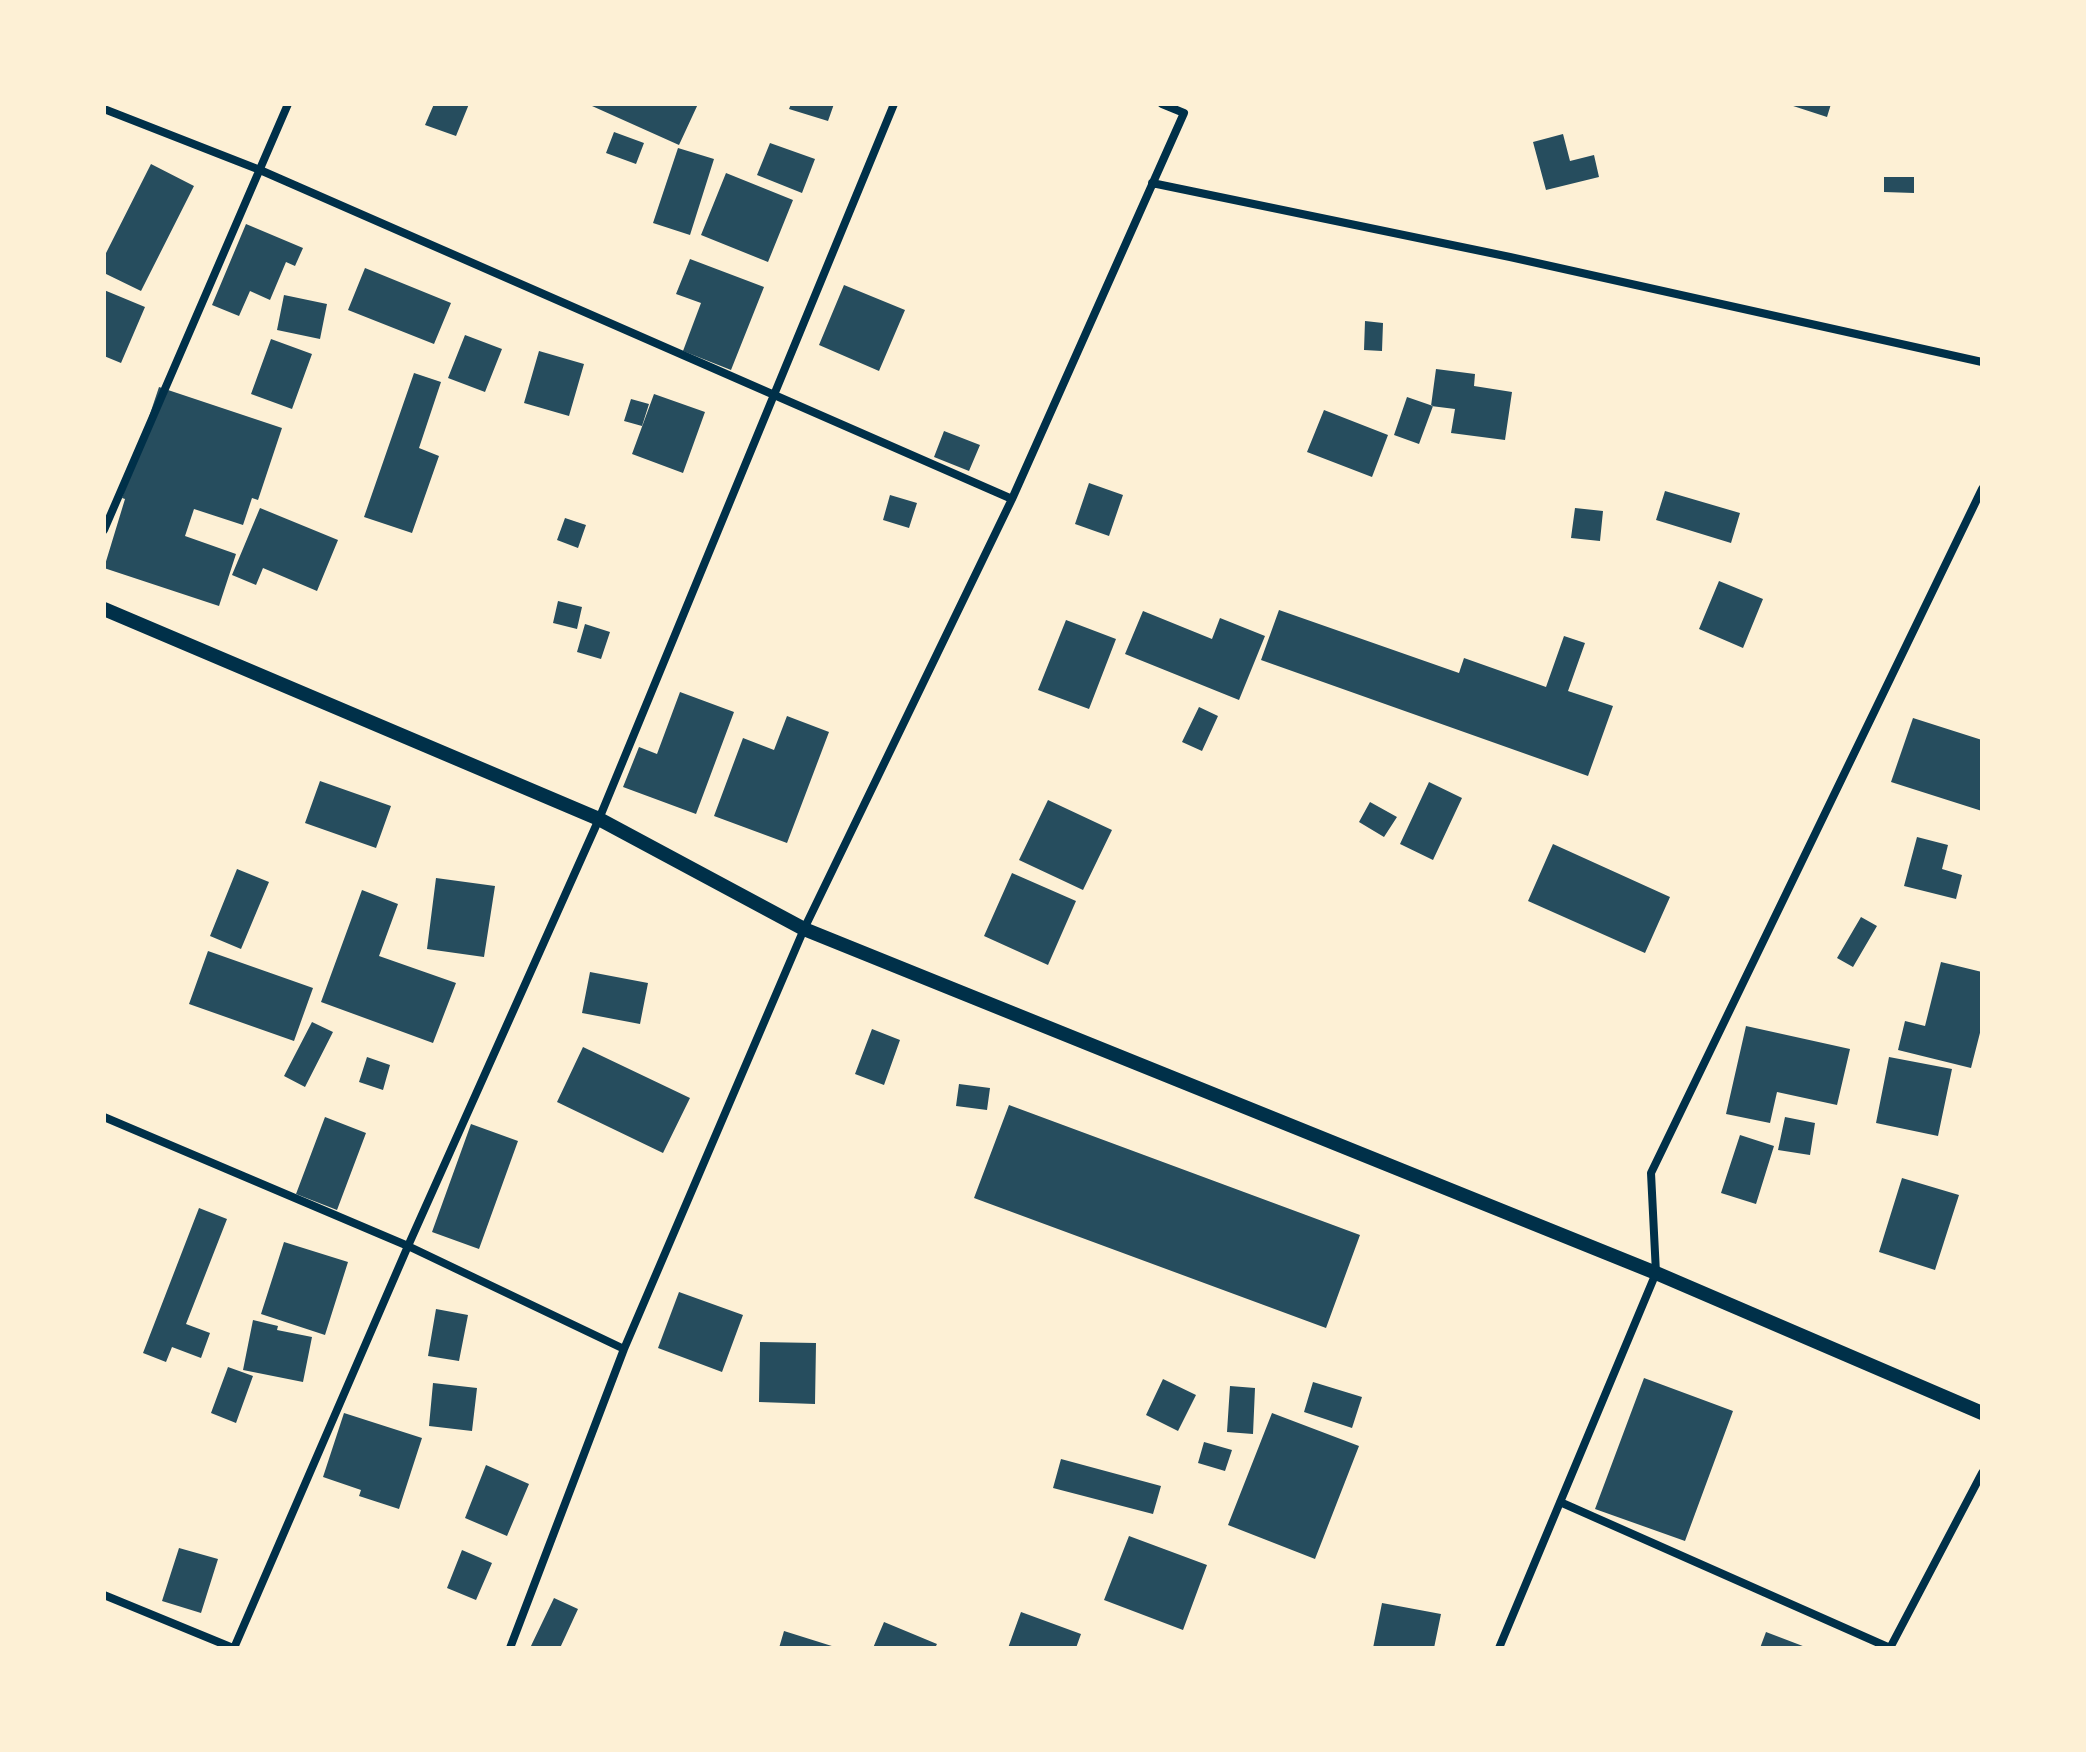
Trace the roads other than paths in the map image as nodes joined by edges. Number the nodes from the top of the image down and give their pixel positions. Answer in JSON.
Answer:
{"nodes":[{"id":1,"x":288,"y":104,"type":"edge"},
{"id":2,"x":894,"y":104,"type":"edge"},
{"id":3,"x":1162,"y":104,"type":"edge"},
{"id":4,"x":104,"y":109,"type":"edge"},
{"id":5,"x":260,"y":170,"type":"junction"},
{"id":6,"x":1152,"y":183,"type":"junction"},
{"id":7,"x":1982,"y":362,"type":"edge"},
{"id":8,"x":774,"y":394,"type":"junction"},
{"id":9,"x":1982,"y":489,"type":"edge"},
{"id":10,"x":1012,"y":499,"type":"junction"},
{"id":11,"x":104,"y":530,"type":"edge"},
{"id":12,"x":104,"y":609,"type":"edge"},
{"id":13,"x":599,"y":819,"type":"junction"},
{"id":14,"x":804,"y":929,"type":"junction"},
{"id":15,"x":104,"y":1117,"type":"edge"},
{"id":16,"x":408,"y":1246,"type":"junction"},
{"id":17,"x":1656,"y":1273,"type":"junction"},
{"id":18,"x":624,"y":1349,"type":"junction"},
{"id":19,"x":1982,"y":1413,"type":"edge"},
{"id":20,"x":1982,"y":1473,"type":"edge"},
{"id":21,"x":1560,"y":1502,"type":"junction"},
{"id":22,"x":104,"y":1595,"type":"edge"},
{"id":23,"x":234,"y":1648,"type":"edge"},
{"id":24,"x":510,"y":1648,"type":"edge"},
{"id":25,"x":1499,"y":1648,"type":"edge"},
{"id":26,"x":1890,"y":1648,"type":"edge"}],
"edges":[{"from":1,"to":5,"type":"street"},
{"from":2,"to":8,"type":"street"},
{"from":3,"to":6,"type":"street"},
{"from":4,"to":5,"type":"street"},
{"from":5,"to":8,"type":"street"},
{"from":5,"to":11,"type":"street"},
{"from":6,"to":7,"type":"street"},
{"from":6,"to":10,"type":"street"},
{"from":8,"to":10,"type":"street"},
{"from":8,"to":13,"type":"street"},
{"from":9,"to":17,"type":"street"},
{"from":10,"to":14,"type":"street"},
{"from":12,"to":13,"type":"street"},
{"from":13,"to":14,"type":"street"},
{"from":13,"to":16,"type":"street"},
{"from":14,"to":17,"type":"street"},
{"from":14,"to":18,"type":"street"},
{"from":15,"to":16,"type":"street"},
{"from":16,"to":18,"type":"street"},
{"from":16,"to":23,"type":"street"},
{"from":17,"to":19,"type":"street"},
{"from":17,"to":21,"type":"street"},
{"from":18,"to":24,"type":"street"},
{"from":20,"to":26,"type":"street"},
{"from":21,"to":25,"type":"street"},
{"from":21,"to":26,"type":"street"},
{"from":22,"to":23,"type":"street"}]}
